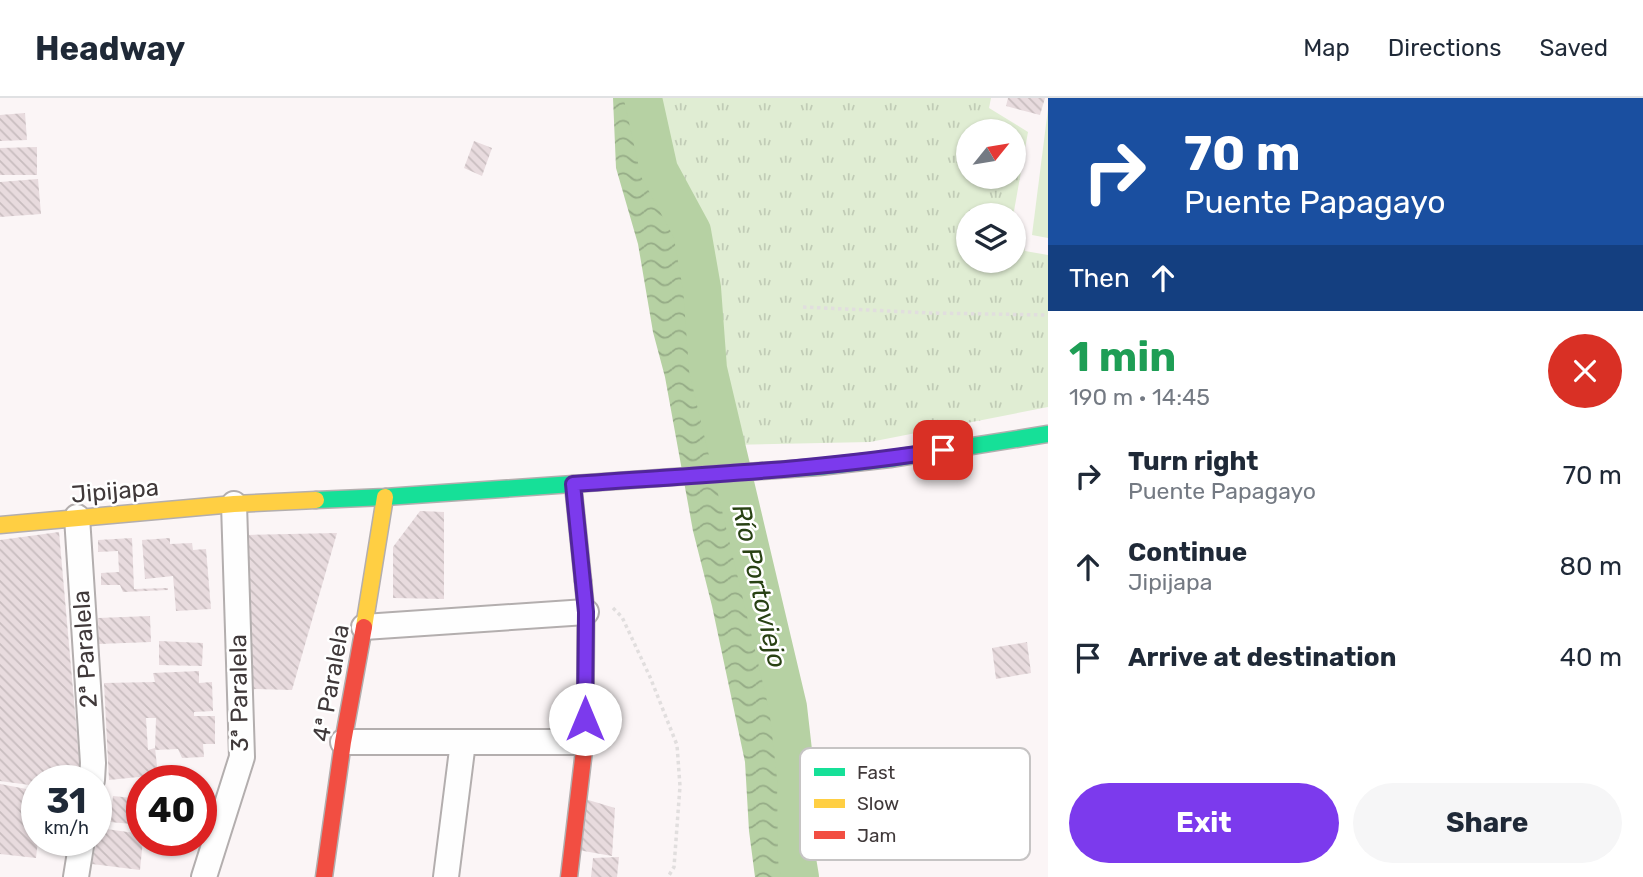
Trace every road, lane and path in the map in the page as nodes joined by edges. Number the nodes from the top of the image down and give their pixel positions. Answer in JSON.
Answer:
{"nodes":[{"id":1,"x":803,"y":307,"type":"dead end"},
{"id":2,"x":1048,"y":315,"type":"edge"},
{"id":3,"x":1048,"y":434,"type":"edge"},
{"id":4,"x":573,"y":484,"type":"junction"},
{"id":5,"x":386,"y":497,"type":"junction"},
{"id":6,"x":233,"y":504,"type":"junction"},
{"id":7,"x":77,"y":517,"type":"junction"},
{"id":8,"x":0,"y":525,"type":"edge"},
{"id":9,"x":583,"y":576,"type":"junction"},
{"id":10,"x":586,"y":612,"type":"junction"},
{"id":11,"x":364,"y":627,"type":"junction"},
{"id":12,"x":343,"y":742,"type":"junction"},
{"id":13,"x":463,"y":742,"type":"junction"},
{"id":14,"x":585,"y":742,"type":"junction"},
{"id":15,"x":93,"y":765,"type":"edge"},
{"id":16,"x":79,"y":856,"type":"edge"},
{"id":17,"x":76,"y":877,"type":"edge"},
{"id":18,"x":204,"y":877,"type":"edge"},
{"id":19,"x":324,"y":877,"type":"edge"},
{"id":20,"x":446,"y":877,"type":"edge"},
{"id":21,"x":569,"y":877,"type":"edge"},
{"id":22,"x":668,"y":877,"type":"edge"}],
"edges":[{"from":1,"to":2,"type":"path"},
{"from":3,"to":4,"type":"street","name":"Jipijapa"},
{"from":4,"to":5,"type":"street","name":"Jipijapa"},
{"from":4,"to":9,"type":"street"},
{"from":5,"to":6,"type":"street","name":"Jipijapa"},
{"from":5,"to":11,"type":"street","name":"4ª Paralela"},
{"from":6,"to":7,"type":"street","name":"Jipijapa"},
{"from":6,"to":18,"type":"street","name":"3ª Paralela"},
{"from":7,"to":8,"type":"street","name":"Jipijapa"},
{"from":7,"to":15,"type":"street","name":"2ª Paralela"},
{"from":9,"to":10,"type":"street"},
{"from":9,"to":22,"type":"path"},
{"from":10,"to":11,"type":"street"},
{"from":10,"to":14,"type":"street"},
{"from":11,"to":12,"type":"street","name":"4ª Paralela"},
{"from":12,"to":13,"type":"street"},
{"from":12,"to":19,"type":"street","name":"4ª Paralela"},
{"from":13,"to":14,"type":"street"},
{"from":13,"to":20,"type":"street"},
{"from":14,"to":21,"type":"street"},
{"from":16,"to":17,"type":"street"}]}
